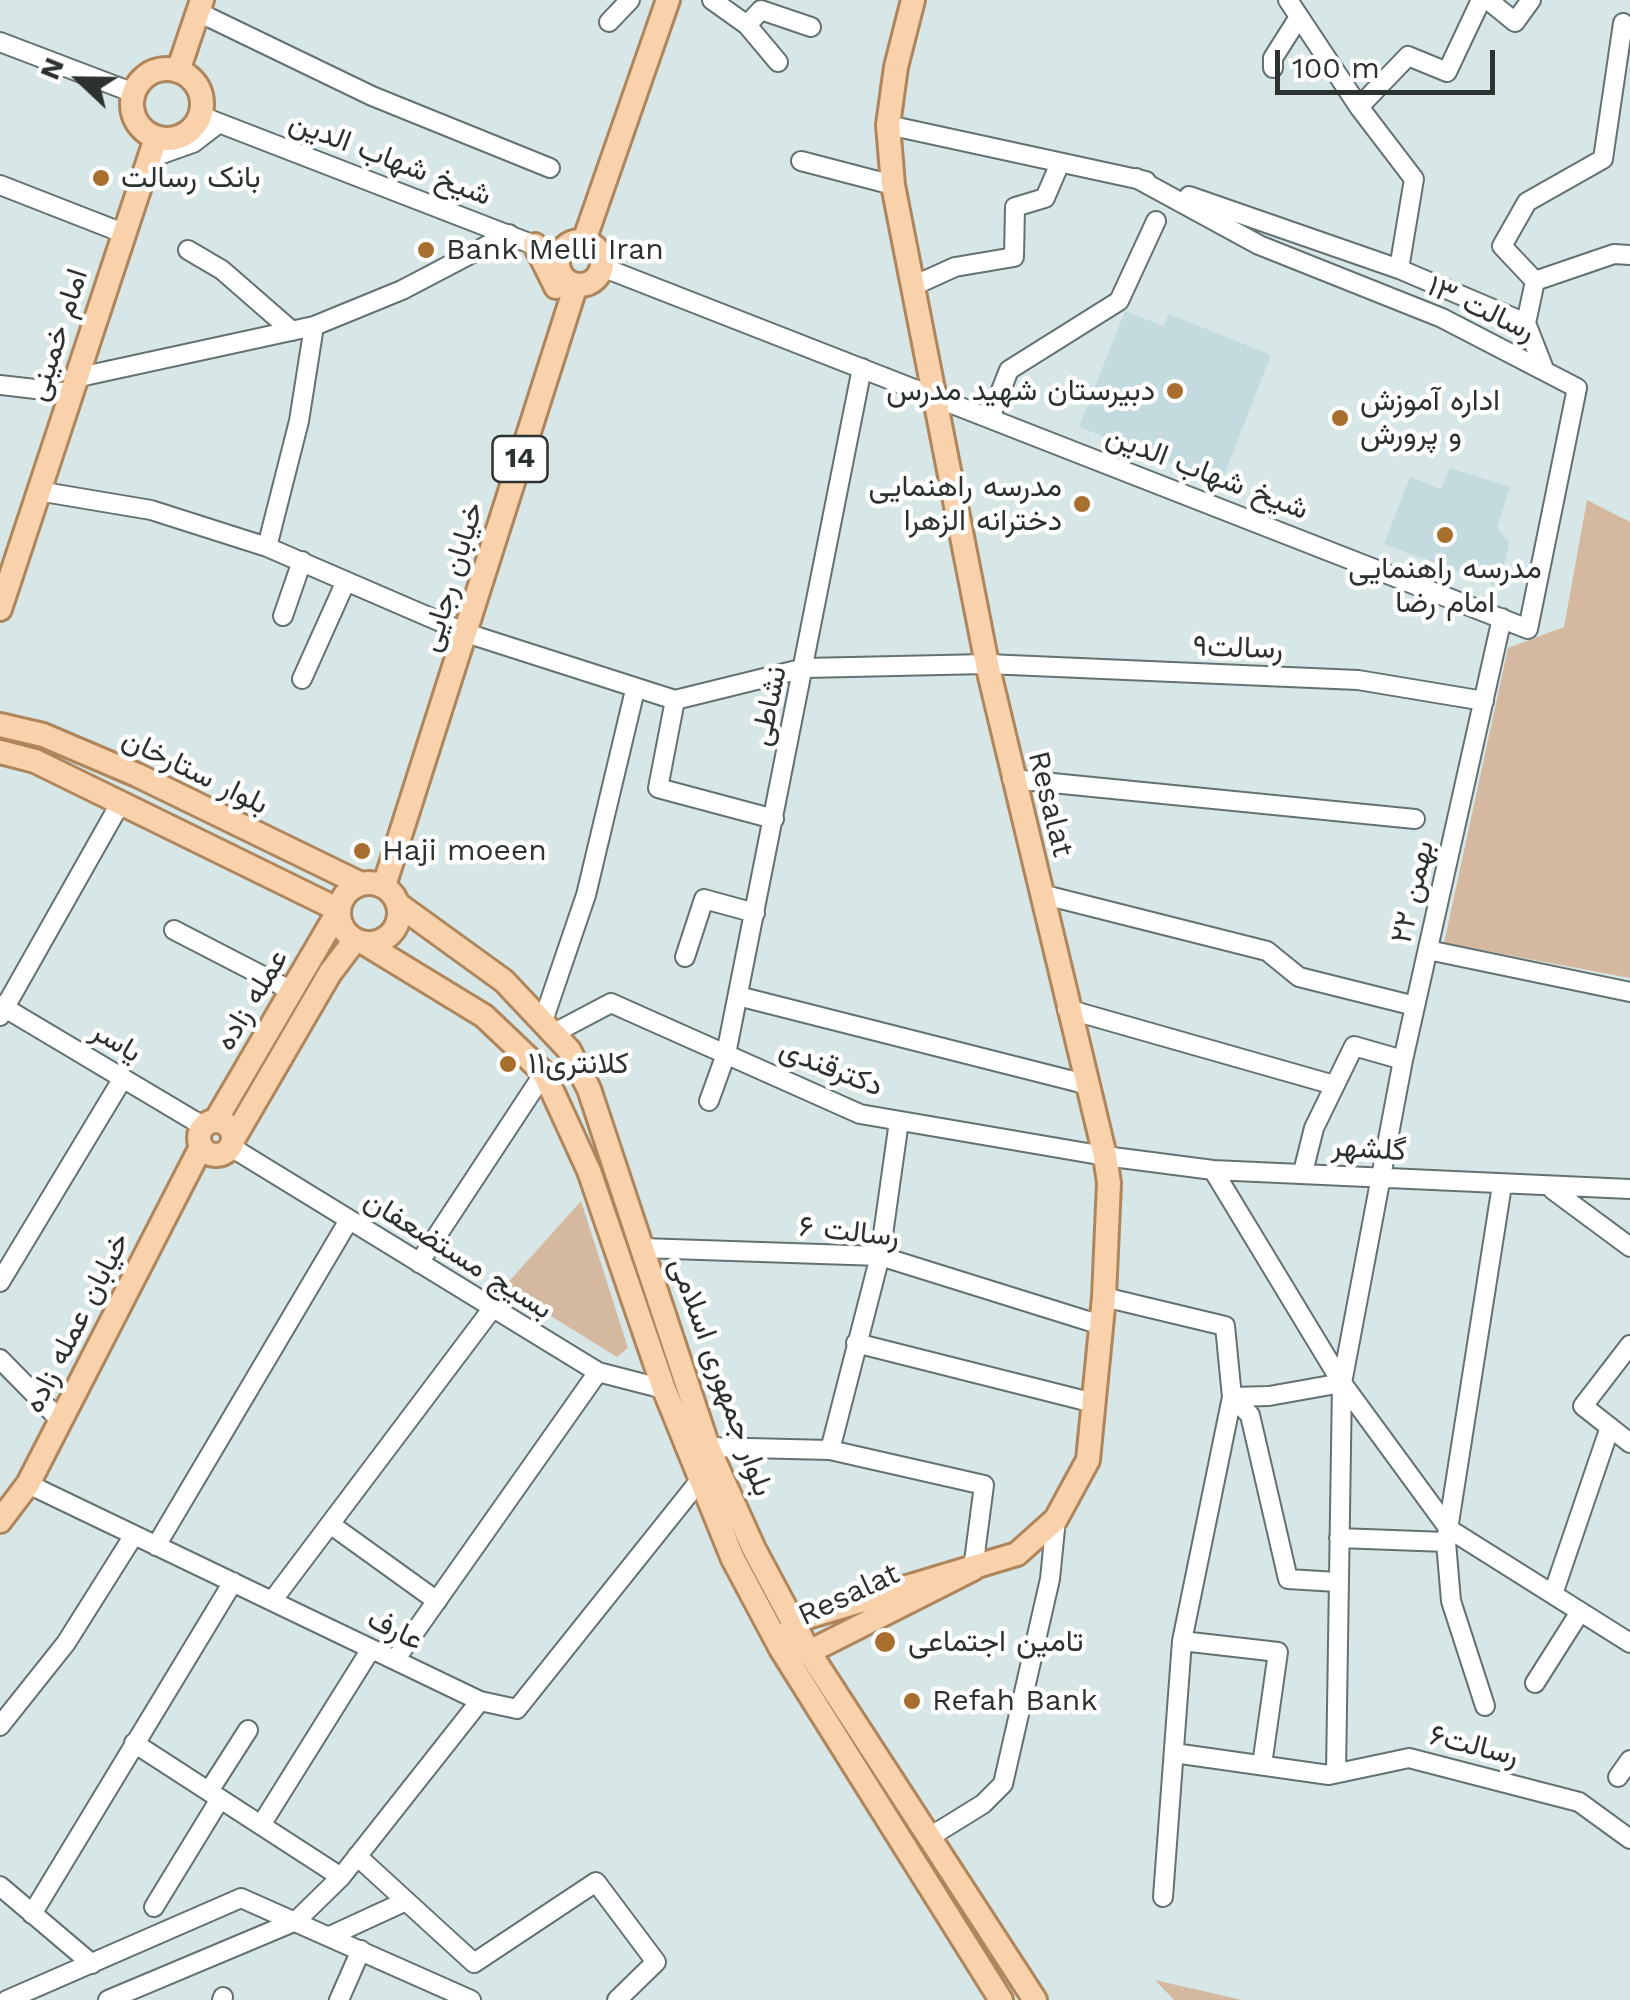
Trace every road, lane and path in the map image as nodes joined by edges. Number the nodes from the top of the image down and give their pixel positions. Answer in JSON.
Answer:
{"nodes":[{"id":1,"x":630,"y":0,"type":"edge"},
{"id":2,"x":668,"y":0,"type":"edge"},
{"id":3,"x":712,"y":0,"type":"edge"},
{"id":4,"x":913,"y":0,"type":"edge"},
{"id":5,"x":1288,"y":0,"type":"edge"},
{"id":6,"x":1484,"y":0,"type":"edge"},
{"id":7,"x":1531,"y":0,"type":"edge"},
{"id":8,"x":200,"y":6,"type":"edge"},
{"id":9,"x":1299,"y":17,"type":"junction"},
{"id":10,"x":609,"y":22,"type":"dead end"},
{"id":11,"x":1624,"y":23,"type":"dead end"},
{"id":12,"x":747,"y":25,"type":"junction"},
{"id":13,"x":811,"y":27,"type":"dead end"},
{"id":14,"x":0,"y":42,"type":"edge"},
{"id":15,"x":778,"y":62,"type":"dead end"},
{"id":16,"x":1273,"y":68,"type":"dead end"},
{"id":17,"x":178,"y":70,"type":"junction"},
{"id":18,"x":134,"y":93,"type":"junction"},
{"id":19,"x":1359,"y":107,"type":"junction"},
{"id":20,"x":210,"y":119,"type":"junction"},
{"id":21,"x":888,"y":125,"type":"junction"},
{"id":22,"x":152,"y":149,"type":"junction"},
{"id":23,"x":801,"y":161,"type":"dead end"},
{"id":24,"x":1060,"y":164,"type":"junction"},
{"id":25,"x":550,"y":168,"type":"dead end"},
{"id":26,"x":1136,"y":178,"type":"junction"},
{"id":27,"x":0,"y":185,"type":"edge"},
{"id":28,"x":892,"y":185,"type":"junction"},
{"id":29,"x":1156,"y":222,"type":"dead end"},
{"id":30,"x":122,"y":233,"type":"junction"},
{"id":31,"x":509,"y":234,"type":"junction"},
{"id":32,"x":584,"y":241,"type":"junction"},
{"id":33,"x":535,"y":244,"type":"junction"},
{"id":34,"x":188,"y":250,"type":"dead end"},
{"id":35,"x":560,"y":255,"type":"junction"},
{"id":36,"x":1630,"y":255,"type":"edge"},
{"id":37,"x":602,"y":267,"type":"junction"},
{"id":38,"x":1399,"y":269,"type":"junction"},
{"id":39,"x":1535,"y":281,"type":"junction"},
{"id":40,"x":576,"y":285,"type":"junction"},
{"id":41,"x":912,"y":286,"type":"junction"},
{"id":42,"x":566,"y":308,"type":"junction"},
{"id":43,"x":1526,"y":324,"type":"junction"},
{"id":44,"x":314,"y":326,"type":"junction"},
{"id":45,"x":292,"y":331,"type":"junction"},
{"id":46,"x":862,"y":368,"type":"junction"},
{"id":47,"x":1544,"y":369,"type":"junction"},
{"id":48,"x":0,"y":384,"type":"edge"},
{"id":49,"x":73,"y":386,"type":"junction"},
{"id":50,"x":933,"y":395,"type":"junction"},
{"id":51,"x":990,"y":418,"type":"junction"},
{"id":52,"x":38,"y":491,"type":"junction"},
{"id":53,"x":267,"y":547,"type":"junction"},
{"id":54,"x":302,"y":561,"type":"junction"},
{"id":55,"x":346,"y":581,"type":"junction"},
{"id":56,"x":0,"y":609,"type":"edge"},
{"id":57,"x":283,"y":616,"type":"dead end"},
{"id":58,"x":1502,"y":618,"type":"junction"},
{"id":59,"x":466,"y":634,"type":"junction"},
{"id":60,"x":987,"y":664,"type":"junction"},
{"id":61,"x":806,"y":668,"type":"junction"},
{"id":62,"x":302,"y":679,"type":"dead end"},
{"id":63,"x":635,"y":690,"type":"junction"},
{"id":64,"x":675,"y":700,"type":"junction"},
{"id":65,"x":1484,"y":701,"type":"junction"},
{"id":66,"x":0,"y":725,"type":"edge"},
{"id":67,"x":0,"y":752,"type":"edge"},
{"id":68,"x":1012,"y":778,"type":"junction"},
{"id":69,"x":121,"y":802,"type":"junction"},
{"id":70,"x":774,"y":819,"type":"junction"},
{"id":71,"x":1415,"y":819,"type":"dead end"},
{"id":72,"x":381,"y":891,"type":"junction"},
{"id":73,"x":1041,"y":894,"type":"junction"},
{"id":74,"x":339,"y":910,"type":"junction"},
{"id":75,"x":755,"y":913,"type":"junction"},
{"id":76,"x":174,"y":930,"type":"dead end"},
{"id":77,"x":360,"y":942,"type":"junction"},
{"id":78,"x":1428,"y":950,"type":"junction"},
{"id":79,"x":685,"y":957,"type":"dead end"},
{"id":80,"x":292,"y":991,"type":"junction"},
{"id":81,"x":1630,"y":992,"type":"edge"},
{"id":82,"x":738,"y":996,"type":"junction"},
{"id":83,"x":1415,"y":1006,"type":"junction"},
{"id":84,"x":2,"y":1009,"type":"edge"},
{"id":85,"x":1067,"y":1009,"type":"junction"},
{"id":86,"x":550,"y":1027,"type":"junction"},
{"id":87,"x":726,"y":1054,"type":"junction"},
{"id":88,"x":1404,"y":1060,"type":"junction"},
{"id":89,"x":544,"y":1073,"type":"junction"},
{"id":90,"x":123,"y":1078,"type":"junction"},
{"id":91,"x":1085,"y":1084,"type":"junction"},
{"id":92,"x":1334,"y":1084,"type":"junction"},
{"id":93,"x":709,"y":1100,"type":"dead end"},
{"id":94,"x":899,"y":1121,"type":"junction"},
{"id":95,"x":207,"y":1131,"type":"junction"},
{"id":96,"x":233,"y":1142,"type":"junction"},
{"id":97,"x":1105,"y":1156,"type":"junction"},
{"id":98,"x":1213,"y":1170,"type":"junction"},
{"id":99,"x":1302,"y":1172,"type":"junction"},
{"id":100,"x":1379,"y":1178,"type":"junction"},
{"id":101,"x":1502,"y":1185,"type":"junction"},
{"id":102,"x":1552,"y":1189,"type":"junction"},
{"id":103,"x":1630,"y":1189,"type":"edge"},
{"id":104,"x":349,"y":1220,"type":"junction"},
{"id":105,"x":1630,"y":1247,"type":"edge"},
{"id":106,"x":642,"y":1248,"type":"junction"},
{"id":107,"x":880,"y":1256,"type":"junction"},
{"id":108,"x":419,"y":1264,"type":"junction"},
{"id":109,"x":0,"y":1282,"type":"edge"},
{"id":110,"x":1104,"y":1297,"type":"junction"},
{"id":111,"x":492,"y":1308,"type":"junction"},
{"id":112,"x":1102,"y":1324,"type":"junction"},
{"id":113,"x":856,"y":1342,"type":"junction"},
{"id":114,"x":1630,"y":1345,"type":"edge"},
{"id":115,"x":0,"y":1359,"type":"edge"},
{"id":116,"x":598,"y":1372,"type":"junction"},
{"id":117,"x":1342,"y":1383,"type":"junction"},
{"id":118,"x":664,"y":1389,"type":"junction"},
{"id":119,"x":1232,"y":1397,"type":"junction"},
{"id":120,"x":1094,"y":1403,"type":"junction"},
{"id":121,"x":61,"y":1421,"type":"junction"},
{"id":122,"x":1610,"y":1427,"type":"junction"},
{"id":123,"x":1630,"y":1443,"type":"edge"},
{"id":124,"x":708,"y":1447,"type":"junction"},
{"id":125,"x":830,"y":1450,"type":"junction"},
{"id":126,"x":700,"y":1480,"type":"junction"},
{"id":127,"x":28,"y":1484,"type":"junction"},
{"id":128,"x":1056,"y":1519,"type":"junction"},
{"id":129,"x":0,"y":1521,"type":"edge"},
{"id":130,"x":330,"y":1524,"type":"junction"},
{"id":131,"x":134,"y":1535,"type":"junction"},
{"id":132,"x":1448,"y":1535,"type":"junction"},
{"id":133,"x":1339,"y":1538,"type":"junction"},
{"id":134,"x":156,"y":1546,"type":"junction"},
{"id":135,"x":973,"y":1569,"type":"junction"},
{"id":136,"x":232,"y":1582,"type":"junction"},
{"id":137,"x":1337,"y":1582,"type":"junction"},
{"id":138,"x":1553,"y":1594,"type":"junction"},
{"id":139,"x":272,"y":1601,"type":"junction"},
{"id":140,"x":436,"y":1601,"type":"junction"},
{"id":141,"x":1580,"y":1612,"type":"junction"},
{"id":142,"x":794,"y":1622,"type":"junction"},
{"id":143,"x":1182,"y":1641,"type":"junction"},
{"id":144,"x":1630,"y":1643,"type":"edge"},
{"id":145,"x":371,"y":1649,"type":"junction"},
{"id":146,"x":781,"y":1649,"type":"junction"},
{"id":147,"x":809,"y":1652,"type":"junction"},
{"id":148,"x":395,"y":1660,"type":"junction"},
{"id":149,"x":1535,"y":1683,"type":"dead end"},
{"id":150,"x":480,"y":1700,"type":"junction"},
{"id":151,"x":1485,"y":1706,"type":"dead end"},
{"id":152,"x":0,"y":1726,"type":"edge"},
{"id":153,"x":248,"y":1730,"type":"dead end"},
{"id":154,"x":134,"y":1743,"type":"junction"},
{"id":155,"x":1174,"y":1754,"type":"junction"},
{"id":156,"x":1630,"y":1760,"type":"edge"},
{"id":157,"x":1262,"y":1766,"type":"junction"},
{"id":158,"x":1336,"y":1773,"type":"junction"},
{"id":159,"x":1618,"y":1777,"type":"dead end"},
{"id":160,"x":214,"y":1795,"type":"junction"},
{"id":161,"x":262,"y":1826,"type":"junction"},
{"id":162,"x":928,"y":1838,"type":"junction"},
{"id":163,"x":1630,"y":1838,"type":"edge"},
{"id":164,"x":357,"y":1856,"type":"junction"},
{"id":165,"x":340,"y":1877,"type":"junction"},
{"id":166,"x":0,"y":1886,"type":"edge"},
{"id":167,"x":1163,"y":1897,"type":"dead end"},
{"id":168,"x":406,"y":1901,"type":"junction"},
{"id":169,"x":154,"y":1907,"type":"dead end"},
{"id":170,"x":32,"y":1914,"type":"junction"},
{"id":171,"x":296,"y":1921,"type":"junction"},
{"id":172,"x":330,"y":1936,"type":"junction"},
{"id":173,"x":361,"y":1950,"type":"junction"},
{"id":174,"x":92,"y":1964,"type":"junction"},
{"id":175,"x":464,"y":1999,"type":"edge"},
{"id":176,"x":7,"y":2000,"type":"edge"},
{"id":177,"x":108,"y":2000,"type":"edge"},
{"id":178,"x":339,"y":2000,"type":"edge"},
{"id":179,"x":617,"y":2000,"type":"edge"},
{"id":180,"x":1001,"y":2000,"type":"edge"},
{"id":181,"x":1035,"y":2000,"type":"edge"}],
"edges":[{"from":1,"to":10,"type":"street"},
{"from":2,"to":32,"type":"main road"},
{"from":3,"to":12,"type":"street"},
{"from":4,"to":21,"type":"main road","name":"Resalat"},
{"from":5,"to":9,"type":"street"},
{"from":6,"to":7,"type":"street"},
{"from":6,"to":19,"type":"street"},
{"from":8,"to":17,"type":"main road"},
{"from":8,"to":25,"type":"street"},
{"from":9,"to":16,"type":"street"},
{"from":9,"to":19,"type":"street"},
{"from":11,"to":39,"type":"street"},
{"from":12,"to":13,"type":"street"},
{"from":12,"to":15,"type":"street"},
{"from":14,"to":18,"type":"street"},
{"from":17,"to":18,"type":"main road"},
{"from":17,"to":20,"type":"main road"},
{"from":18,"to":22,"type":"main road"},
{"from":19,"to":38,"type":"street"},
{"from":20,"to":22,"type":"main road"},
{"from":20,"to":31,"type":"street","name":"شیخ شهاب الدین"},
{"from":21,"to":24,"type":"street","name":"رسالت ۱۳"},
{"from":21,"to":28,"type":"main road","name":"Resalat"},
{"from":22,"to":30,"type":"main road","name":"امام خمینی"},
{"from":23,"to":28,"type":"street"},
{"from":24,"to":26,"type":"street","name":"رسالت ۱۳"},
{"from":24,"to":41,"type":"street"},
{"from":26,"to":38,"type":"street","name":"رسالت ۱۳"},
{"from":26,"to":47,"type":"street","name":"رسالت ۱۳"},
{"from":27,"to":30,"type":"street"},
{"from":28,"to":41,"type":"main road","name":"Resalat"},
{"from":29,"to":51,"type":"street"},
{"from":30,"to":49,"type":"main road","name":"امام خمینی"},
{"from":31,"to":33,"type":"street","name":"شیخ شهاب الدین"},
{"from":31,"to":44,"type":"street"},
{"from":32,"to":35,"type":"main road"},
{"from":32,"to":37,"type":"main road"},
{"from":33,"to":35,"type":"street","name":"شیخ شهاب الدین"},
{"from":33,"to":42,"type":"main road"},
{"from":34,"to":45,"type":"street"},
{"from":35,"to":40,"type":"main road"},
{"from":36,"to":39,"type":"street"},
{"from":37,"to":40,"type":"main road"},
{"from":37,"to":46,"type":"street","name":"شیخ شهاب الدین"},
{"from":38,"to":43,"type":"street","name":"رسالت ۱۳"},
{"from":39,"to":43,"type":"street"},
{"from":40,"to":42,"type":"main road","name":"خیابان رجایی","number":"14"},
{"from":41,"to":50,"type":"main road","name":"Resalat"},
{"from":42,"to":59,"type":"main road","name":"خیابان رجایی","number":"14"},
{"from":43,"to":47,"type":"street","name":"رسالت ۱۳"},
{"from":44,"to":45,"type":"street"},
{"from":44,"to":53,"type":"street"},
{"from":45,"to":49,"type":"street"},
{"from":46,"to":50,"type":"street","name":"شیخ شهاب الدین"},
{"from":46,"to":61,"type":"street","name":"نشاطی"},
{"from":47,"to":58,"type":"street"},
{"from":48,"to":49,"type":"street"},
{"from":49,"to":52,"type":"main road","name":"امام خمینی"},
{"from":50,"to":51,"type":"street","name":"شیخ شهاب الدین"},
{"from":50,"to":60,"type":"main road","name":"Resalat"},
{"from":51,"to":58,"type":"street","name":"شیخ شهاب الدین"},
{"from":52,"to":53,"type":"street"},
{"from":52,"to":56,"type":"main road","name":"امام خمینی"},
{"from":53,"to":54,"type":"street"},
{"from":54,"to":55,"type":"street"},
{"from":54,"to":57,"type":"street"},
{"from":55,"to":59,"type":"street"},
{"from":55,"to":62,"type":"street"},
{"from":58,"to":65,"type":"street","name":"۲۲ بهمن"},
{"from":59,"to":63,"type":"street"},
{"from":59,"to":72,"type":"main road","name":"خیابان رجایی"},
{"from":60,"to":61,"type":"street","name":"رسالت۹"},
{"from":60,"to":65,"type":"street","name":"رسالت۹"},
{"from":60,"to":68,"type":"main road","name":"Resalat"},
{"from":61,"to":64,"type":"street","name":"رسالت۹"},
{"from":61,"to":70,"type":"street","name":"نشاطی"},
{"from":63,"to":64,"type":"street"},
{"from":63,"to":86,"type":"street"},
{"from":64,"to":70,"type":"street"},
{"from":65,"to":78,"type":"street","name":"۲۲ بهمن"},
{"from":66,"to":72,"type":"main road","name":"بلوار ستارخان"},
{"from":67,"to":69,"type":"main road","name":"بلوار ستارخان"},
{"from":68,"to":71,"type":"street"},
{"from":68,"to":73,"type":"main road","name":"Resalat"},
{"from":69,"to":74,"type":"main road","name":"بلوار ستارخان"},
{"from":69,"to":84,"type":"street"},
{"from":70,"to":75,"type":"street","name":"نشاطی"},
{"from":72,"to":74,"type":"main road"},
{"from":72,"to":77,"type":"main road"},
{"from":72,"to":86,"type":"main road","name":"بلوار جمهوری اسلامی"},
{"from":73,"to":83,"type":"street"},
{"from":73,"to":85,"type":"main road","name":"Resalat"},
{"from":74,"to":77,"type":"main road"},
{"from":74,"to":80,"type":"main road","name":"عمله زاده"},
{"from":75,"to":79,"type":"street"},
{"from":75,"to":82,"type":"street","name":"نشاطی"},
{"from":76,"to":80,"type":"street"},
{"from":77,"to":89,"type":"main road","name":"بلوار جمهوری اسلامی"},
{"from":77,"to":96,"type":"main road","name":"عمله زاده"},
{"from":78,"to":81,"type":"street"},
{"from":78,"to":83,"type":"street","name":"۲۲ بهمن"},
{"from":80,"to":95,"type":"main road","name":"عمله زاده"},
{"from":82,"to":87,"type":"street","name":"نشاطی"},
{"from":82,"to":91,"type":"street"},
{"from":83,"to":88,"type":"street","name":"۲۲ بهمن"},
{"from":84,"to":90,"type":"street","name":"یاسر"},
{"from":85,"to":91,"type":"main road","name":"Resalat"},
{"from":85,"to":92,"type":"street"},
{"from":86,"to":87,"type":"street","name":"دکترقندی"},
{"from":86,"to":106,"type":"main road","name":"بلوار جمهوری اسلامی"},
{"from":87,"to":93,"type":"street","name":"نشاطی"},
{"from":87,"to":94,"type":"street","name":"دکترقندی"},
{"from":88,"to":92,"type":"street"},
{"from":88,"to":100,"type":"street","name":"۲۲ بهمن"},
{"from":89,"to":108,"type":"street"},
{"from":89,"to":118,"type":"main road","name":"بلوار جمهوری اسلامی"},
{"from":90,"to":95,"type":"street","name":"یاسر"},
{"from":90,"to":109,"type":"street"},
{"from":91,"to":97,"type":"main road","name":"Resalat"},
{"from":92,"to":99,"type":"street"},
{"from":94,"to":97,"type":"street","name":"دکترقندی"},
{"from":94,"to":107,"type":"street"},
{"from":95,"to":96,"type":"main road"},
{"from":95,"to":121,"type":"main road","name":"خیابان عمله زاده"},
{"from":96,"to":104,"type":"street","name":"بسیج مستضعفان"},
{"from":97,"to":98,"type":"street","name":"گلشهر"},
{"from":97,"to":110,"type":"main road","name":"Resalat"},
{"from":98,"to":99,"type":"street","name":"گلشهر"},
{"from":98,"to":117,"type":"street"},
{"from":99,"to":100,"type":"street","name":"گلشهر"},
{"from":100,"to":101,"type":"street","name":"گلشهر"},
{"from":100,"to":117,"type":"street","name":"۲۲ بهمن"},
{"from":101,"to":102,"type":"street","name":"گلشهر"},
{"from":101,"to":132,"type":"street"},
{"from":102,"to":103,"type":"street","name":"گلشهر"},
{"from":102,"to":105,"type":"street"},
{"from":104,"to":108,"type":"street","name":"بسیج مستضعفان"},
{"from":104,"to":134,"type":"street"},
{"from":106,"to":107,"type":"street","name":"رسالت ۶"},
{"from":106,"to":124,"type":"main road","name":"بلوار جمهوری اسلامی"},
{"from":107,"to":112,"type":"street","name":"رسالت ۶"},
{"from":107,"to":113,"type":"street"},
{"from":108,"to":111,"type":"street","name":"بسیج مستضعفان"},
{"from":110,"to":112,"type":"main road","name":"Resalat"},
{"from":110,"to":119,"type":"street"},
{"from":111,"to":116,"type":"street","name":"بسیج مستضعفان"},
{"from":111,"to":130,"type":"street"},
{"from":112,"to":120,"type":"main road","name":"Resalat"},
{"from":113,"to":120,"type":"street"},
{"from":113,"to":125,"type":"street"},
{"from":114,"to":122,"type":"street"},
{"from":115,"to":121,"type":"street"},
{"from":116,"to":118,"type":"street","name":"بسیج مستضعفان"},
{"from":116,"to":140,"type":"street"},
{"from":117,"to":119,"type":"street"},
{"from":117,"to":132,"type":"street"},
{"from":117,"to":133,"type":"street","name":"۲۲ بهمن"},
{"from":118,"to":126,"type":"main road","name":"بلوار جمهوری اسلامی"},
{"from":119,"to":137,"type":"street"},
{"from":119,"to":143,"type":"street"},
{"from":120,"to":128,"type":"main road","name":"Resalat"},
{"from":121,"to":127,"type":"main road","name":"خیابان عمله زاده"},
{"from":122,"to":123,"type":"street"},
{"from":122,"to":138,"type":"street"},
{"from":124,"to":125,"type":"street"},
{"from":124,"to":142,"type":"main road","name":"بلوار جمهوری اسلامی"},
{"from":125,"to":135,"type":"street"},
{"from":126,"to":146,"type":"main road","name":"بلوار جمهوری اسلامی"},
{"from":126,"to":150,"type":"street"},
{"from":127,"to":129,"type":"main road","name":"خیابان عمله زاده"},
{"from":127,"to":131,"type":"street","name":"عارف"},
{"from":128,"to":135,"type":"main road","name":"Resalat"},
{"from":128,"to":162,"type":"street"},
{"from":130,"to":139,"type":"street"},
{"from":130,"to":140,"type":"street"},
{"from":131,"to":134,"type":"street","name":"عارف"},
{"from":131,"to":152,"type":"street"},
{"from":132,"to":133,"type":"street"},
{"from":132,"to":138,"type":"street"},
{"from":132,"to":151,"type":"street"},
{"from":133,"to":137,"type":"street","name":"۲۲ بهمن"},
{"from":134,"to":136,"type":"street","name":"عارف"},
{"from":135,"to":142,"type":"main road","name":"Resalat"},
{"from":135,"to":147,"type":"main road","name":"Resalat"},
{"from":136,"to":139,"type":"street","name":"عارف"},
{"from":136,"to":154,"type":"street"},
{"from":137,"to":158,"type":"street","name":"۲۲ بهمن"},
{"from":138,"to":141,"type":"street"},
{"from":139,"to":145,"type":"street","name":"عارف"},
{"from":140,"to":148,"type":"street"},
{"from":141,"to":144,"type":"street"},
{"from":141,"to":149,"type":"street"},
{"from":142,"to":146,"type":"main road","name":"Resalat"},
{"from":142,"to":147,"type":"main road","name":"بلوار جمهوری اسلامی"},
{"from":143,"to":155,"type":"street"},
{"from":143,"to":157,"type":"street"},
{"from":145,"to":148,"type":"street","name":"عارف"},
{"from":145,"to":161,"type":"street"},
{"from":146,"to":147,"type":"main road","name":"Resalat"},
{"from":146,"to":180,"type":"main road","name":"بلوار جمهوری اسلامی"},
{"from":147,"to":162,"type":"main road","name":"بلوار جمهوری اسلامی"},
{"from":148,"to":150,"type":"street","name":"عارف"},
{"from":150,"to":164,"type":"street"},
{"from":153,"to":160,"type":"street"},
{"from":154,"to":160,"type":"street"},
{"from":154,"to":170,"type":"street"},
{"from":155,"to":157,"type":"street","name":"رسالت۶"},
{"from":155,"to":167,"type":"street"},
{"from":156,"to":159,"type":"street"},
{"from":157,"to":158,"type":"street","name":"رسالت۶"},
{"from":158,"to":163,"type":"street","name":"رسالت۶"},
{"from":160,"to":161,"type":"street"},
{"from":160,"to":169,"type":"street"},
{"from":161,"to":165,"type":"street"},
{"from":162,"to":181,"type":"main road","name":"بلوار جمهوری اسلامی"},
{"from":164,"to":165,"type":"street"},
{"from":164,"to":168,"type":"street"},
{"from":165,"to":171,"type":"street"},
{"from":166,"to":170,"type":"street"},
{"from":168,"to":172,"type":"street"},
{"from":168,"to":179,"type":"street"},
{"from":170,"to":174,"type":"street"},
{"from":171,"to":172,"type":"street"},
{"from":171,"to":174,"type":"street"},
{"from":171,"to":177,"type":"street"},
{"from":172,"to":173,"type":"street"},
{"from":173,"to":175,"type":"street"},
{"from":173,"to":178,"type":"street"},
{"from":174,"to":176,"type":"street"}]}
